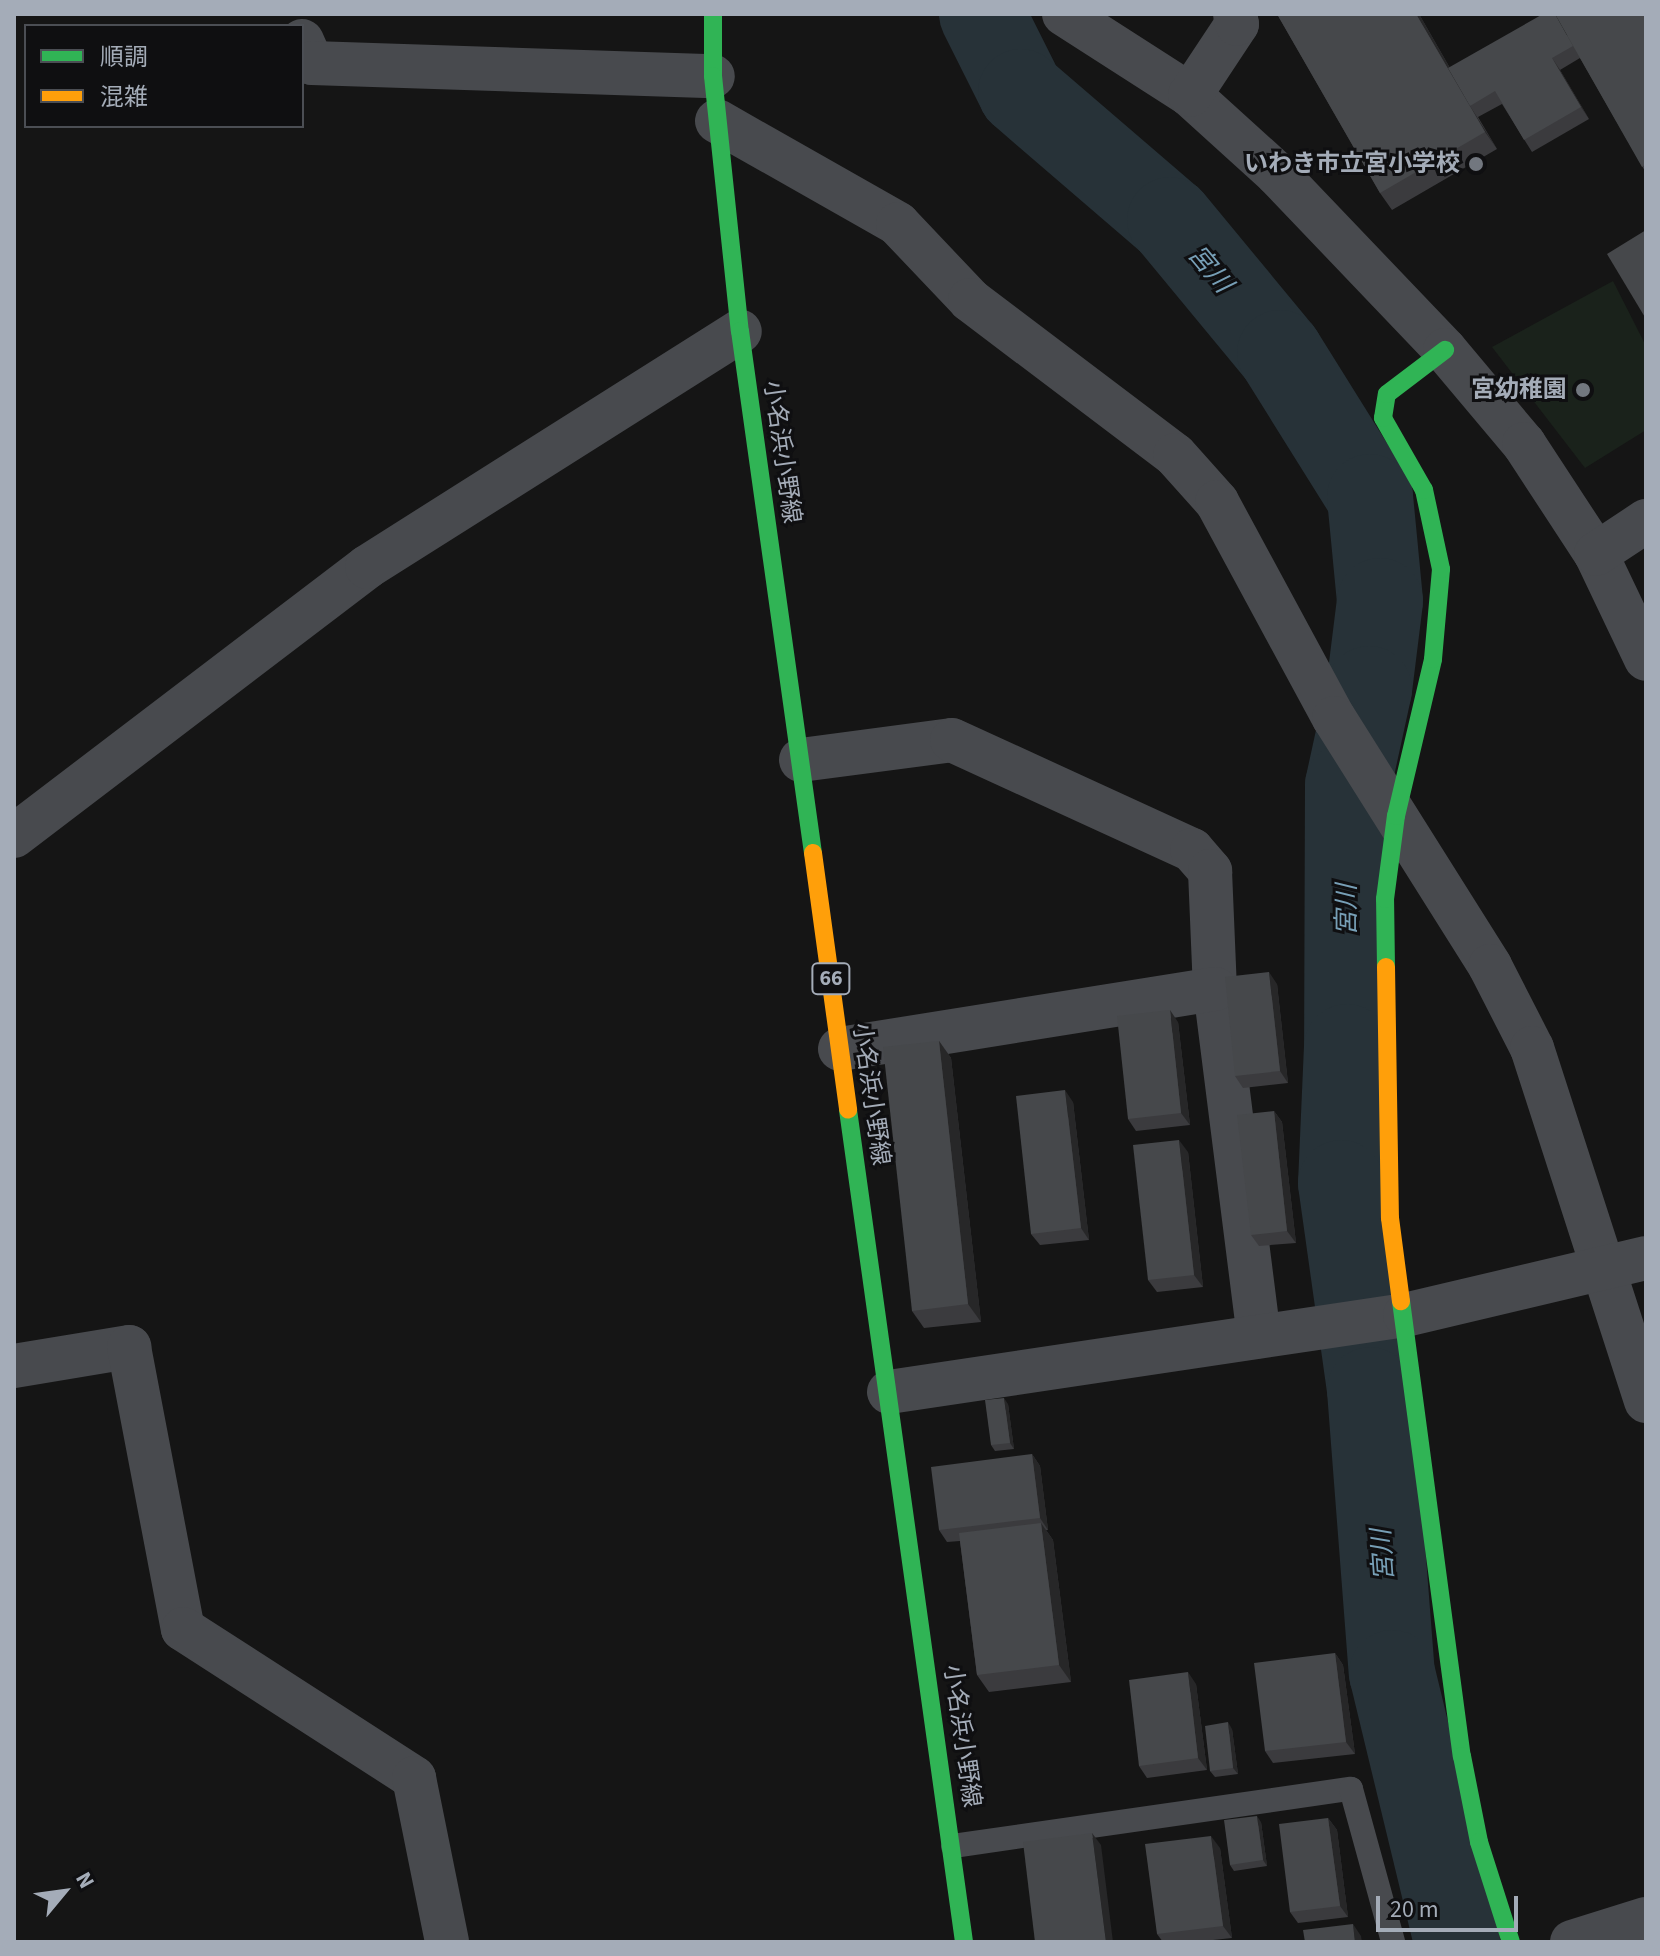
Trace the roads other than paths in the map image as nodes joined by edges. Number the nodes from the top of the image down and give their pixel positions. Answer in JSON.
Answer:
{"nodes":[{"id":1,"x":713,"y":14,"type":"edge"},
{"id":2,"x":1064,"y":14,"type":"edge"},
{"id":3,"x":1235,"y":14,"type":"edge"},
{"id":4,"x":304,"y":45,"type":"edge"},
{"id":5,"x":713,"y":76,"type":"junction"},
{"id":6,"x":1190,"y":95,"type":"junction"},
{"id":7,"x":717,"y":121,"type":"junction"},
{"id":8,"x":740,"y":331,"type":"junction"},
{"id":9,"x":1445,"y":350,"type":"junction"},
{"id":10,"x":1646,"y":521,"type":"edge"},
{"id":11,"x":1596,"y":554,"type":"junction"},
{"id":12,"x":1646,"y":659,"type":"edge"},
{"id":13,"x":801,"y":760,"type":"junction"},
{"id":14,"x":1389,"y":807,"type":"junction"},
{"id":15,"x":14,"y":836,"type":"edge"},
{"id":16,"x":1215,"y":989,"type":"junction"},
{"id":17,"x":840,"y":1049,"type":"junction"},
{"id":18,"x":1646,"y":1258,"type":"edge"},
{"id":19,"x":1605,"y":1271,"type":"junction"},
{"id":20,"x":1401,"y":1316,"type":"junction"},
{"id":21,"x":1259,"y":1336,"type":"junction"},
{"id":22,"x":14,"y":1366,"type":"edge"},
{"id":23,"x":889,"y":1392,"type":"junction"},
{"id":24,"x":1646,"y":1401,"type":"edge"},
{"id":25,"x":953,"y":1846,"type":"junction"},
{"id":26,"x":1646,"y":1919,"type":"edge"},
{"id":27,"x":447,"y":1942,"type":"edge"},
{"id":28,"x":964,"y":1942,"type":"edge"},
{"id":29,"x":1393,"y":1942,"type":"edge"},
{"id":30,"x":1511,"y":1942,"type":"edge"},
{"id":31,"x":1572,"y":1942,"type":"edge"}],
"edges":[{"from":1,"to":5,"type":"main road","name":"小名浜小野線","number":"66"},
{"from":2,"to":6,"type":"street"},
{"from":3,"to":6,"type":"street"},
{"from":4,"to":5,"type":"street"},
{"from":5,"to":7,"type":"main road","name":"小名浜小野線","number":"66"},
{"from":6,"to":9,"type":"street"},
{"from":7,"to":8,"type":"main road","name":"小名浜小野線","number":"66"},
{"from":7,"to":14,"type":"street"},
{"from":8,"to":13,"type":"main road","name":"小名浜小野線","number":"66"},
{"from":8,"to":15,"type":"street"},
{"from":9,"to":11,"type":"street"},
{"from":9,"to":14,"type":"main road"},
{"from":10,"to":11,"type":"street"},
{"from":11,"to":12,"type":"street"},
{"from":13,"to":16,"type":"street"},
{"from":13,"to":17,"type":"main road","name":"小名浜小野線","number":"66"},
{"from":14,"to":19,"type":"street"},
{"from":14,"to":20,"type":"main road"},
{"from":16,"to":17,"type":"street"},
{"from":16,"to":21,"type":"street"},
{"from":17,"to":23,"type":"main road","name":"小名浜小野線","number":"66"},
{"from":18,"to":19,"type":"street"},
{"from":19,"to":20,"type":"street"},
{"from":19,"to":24,"type":"street"},
{"from":20,"to":21,"type":"street"},
{"from":20,"to":30,"type":"main road"},
{"from":21,"to":23,"type":"street"},
{"from":22,"to":27,"type":"street"},
{"from":23,"to":25,"type":"main road","name":"小名浜小野線","number":"66"},
{"from":25,"to":28,"type":"main road","name":"小名浜小野線","number":"66"},
{"from":25,"to":29,"type":"lane"},
{"from":26,"to":31,"type":"street"}]}
